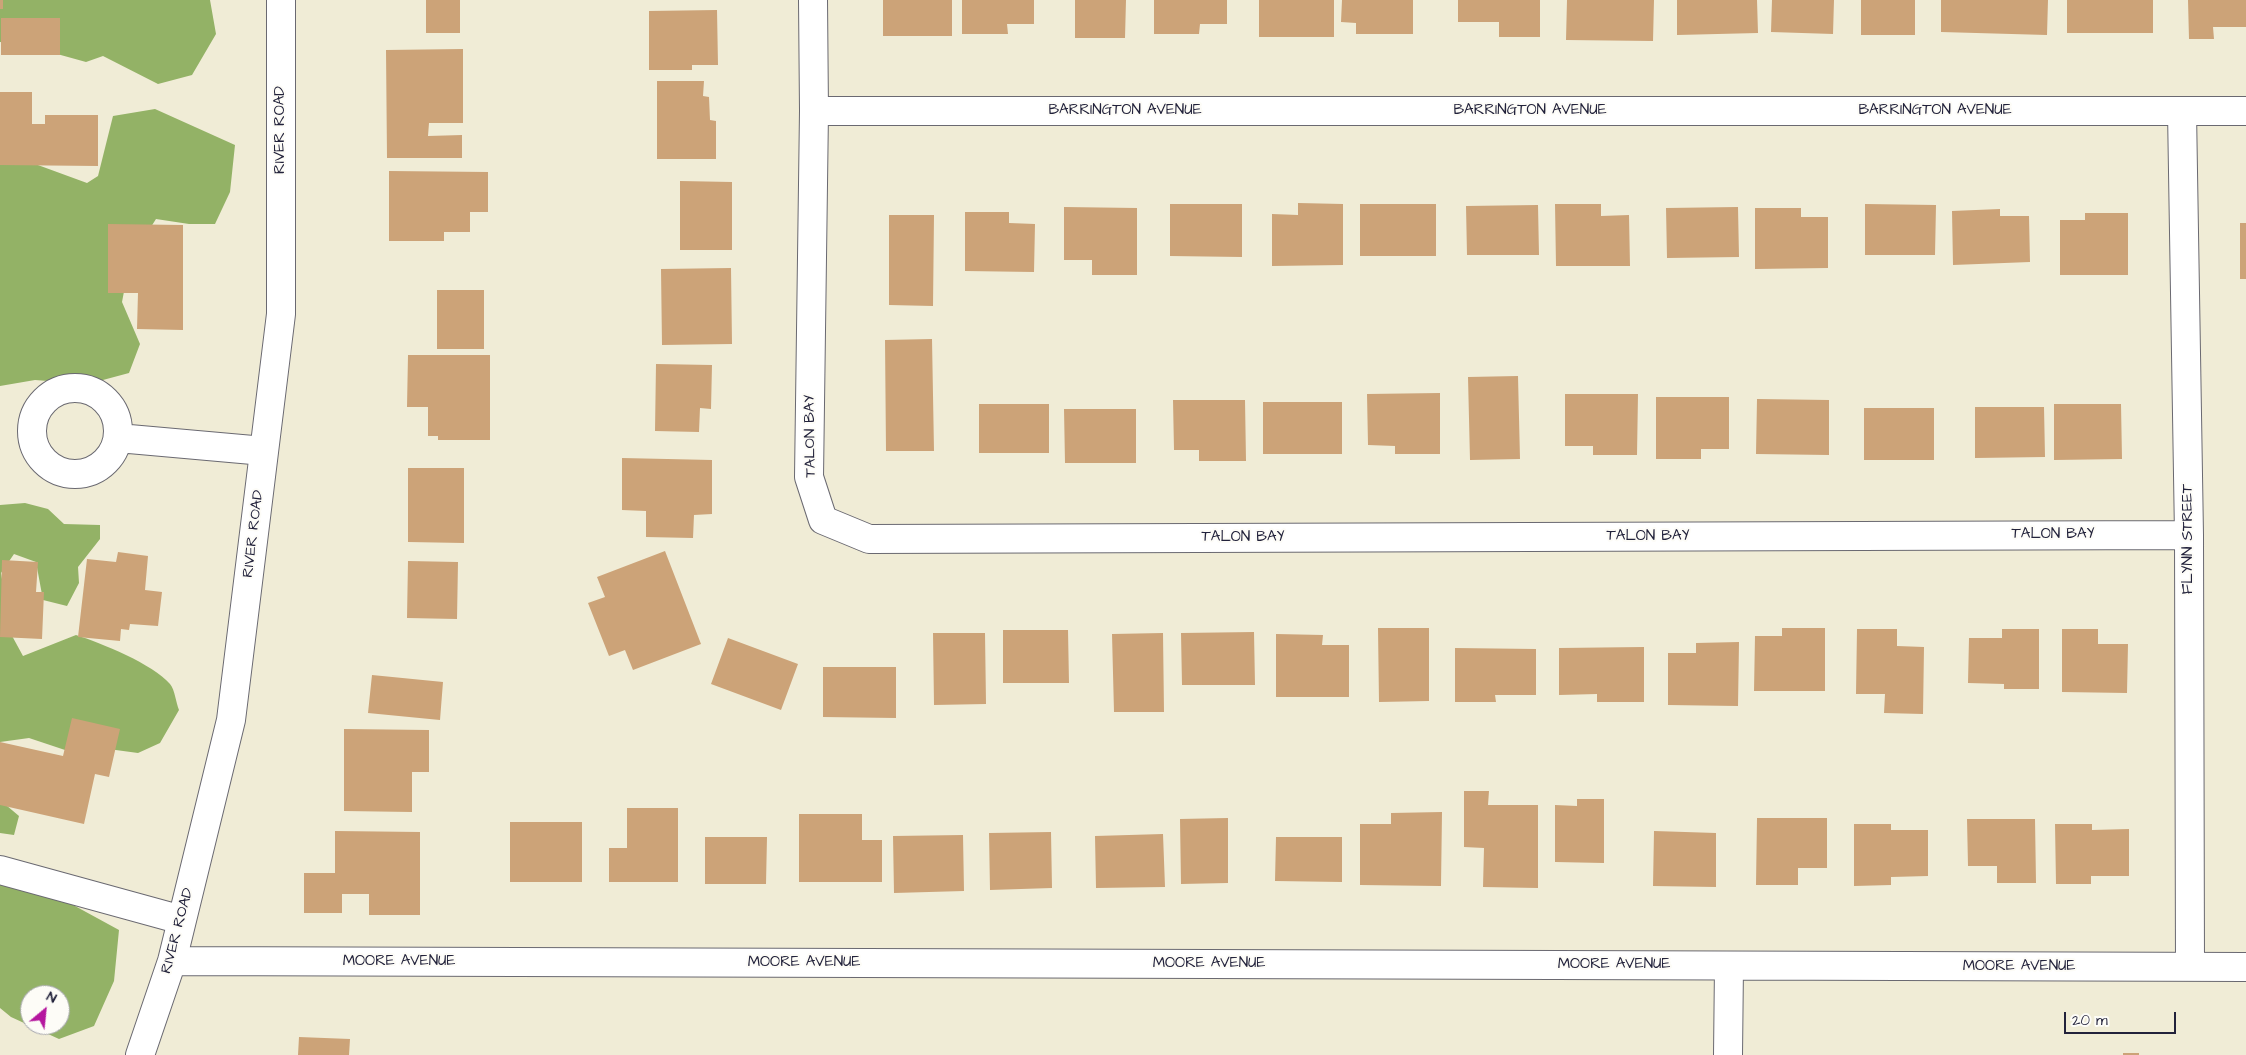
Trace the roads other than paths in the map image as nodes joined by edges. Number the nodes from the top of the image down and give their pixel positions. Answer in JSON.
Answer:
{"nodes":[{"id":1,"x":281,"y":0,"type":"edge"},
{"id":2,"x":813,"y":0,"type":"edge"},
{"id":3,"x":814,"y":111,"type":"junction"},
{"id":4,"x":2182,"y":111,"type":"junction"},
{"id":5,"x":2246,"y":111,"type":"edge"},
{"id":6,"x":118,"y":438,"type":"dead end"},
{"id":7,"x":264,"y":451,"type":"junction"},
{"id":8,"x":2189,"y":535,"type":"junction"},
{"id":9,"x":0,"y":870,"type":"edge"},
{"id":10,"x":182,"y":920,"type":"junction"},
{"id":11,"x":172,"y":961,"type":"junction"},
{"id":12,"x":1729,"y":966,"type":"junction"},
{"id":13,"x":2190,"y":967,"type":"junction"},
{"id":14,"x":2246,"y":967,"type":"edge"},
{"id":15,"x":140,"y":1055,"type":"edge"},
{"id":16,"x":1728,"y":1055,"type":"edge"}],
"edges":[{"from":1,"to":7,"type":"street","name":"RIVER ROAD"},
{"from":2,"to":3,"type":"street","name":"TALON BAY"},
{"from":3,"to":4,"type":"street","name":"BARRINGTON AVENUE"},
{"from":3,"to":8,"type":"street","name":"TALON BAY"},
{"from":4,"to":5,"type":"street","name":"BARRINGTON AVENUE"},
{"from":4,"to":8,"type":"street","name":"FLYNN STREET"},
{"from":6,"to":7,"type":"street"},
{"from":7,"to":10,"type":"street","name":"RIVER ROAD"},
{"from":8,"to":13,"type":"street","name":"FLYNN STREET"},
{"from":9,"to":10,"type":"street"},
{"from":10,"to":11,"type":"street","name":"RIVER ROAD"},
{"from":11,"to":12,"type":"street","name":"MOORE AVENUE"},
{"from":11,"to":15,"type":"street","name":"RIVER ROAD"},
{"from":12,"to":13,"type":"street","name":"MOORE AVENUE"},
{"from":12,"to":16,"type":"street"},
{"from":13,"to":14,"type":"street","name":"MOORE AVENUE"}]}
